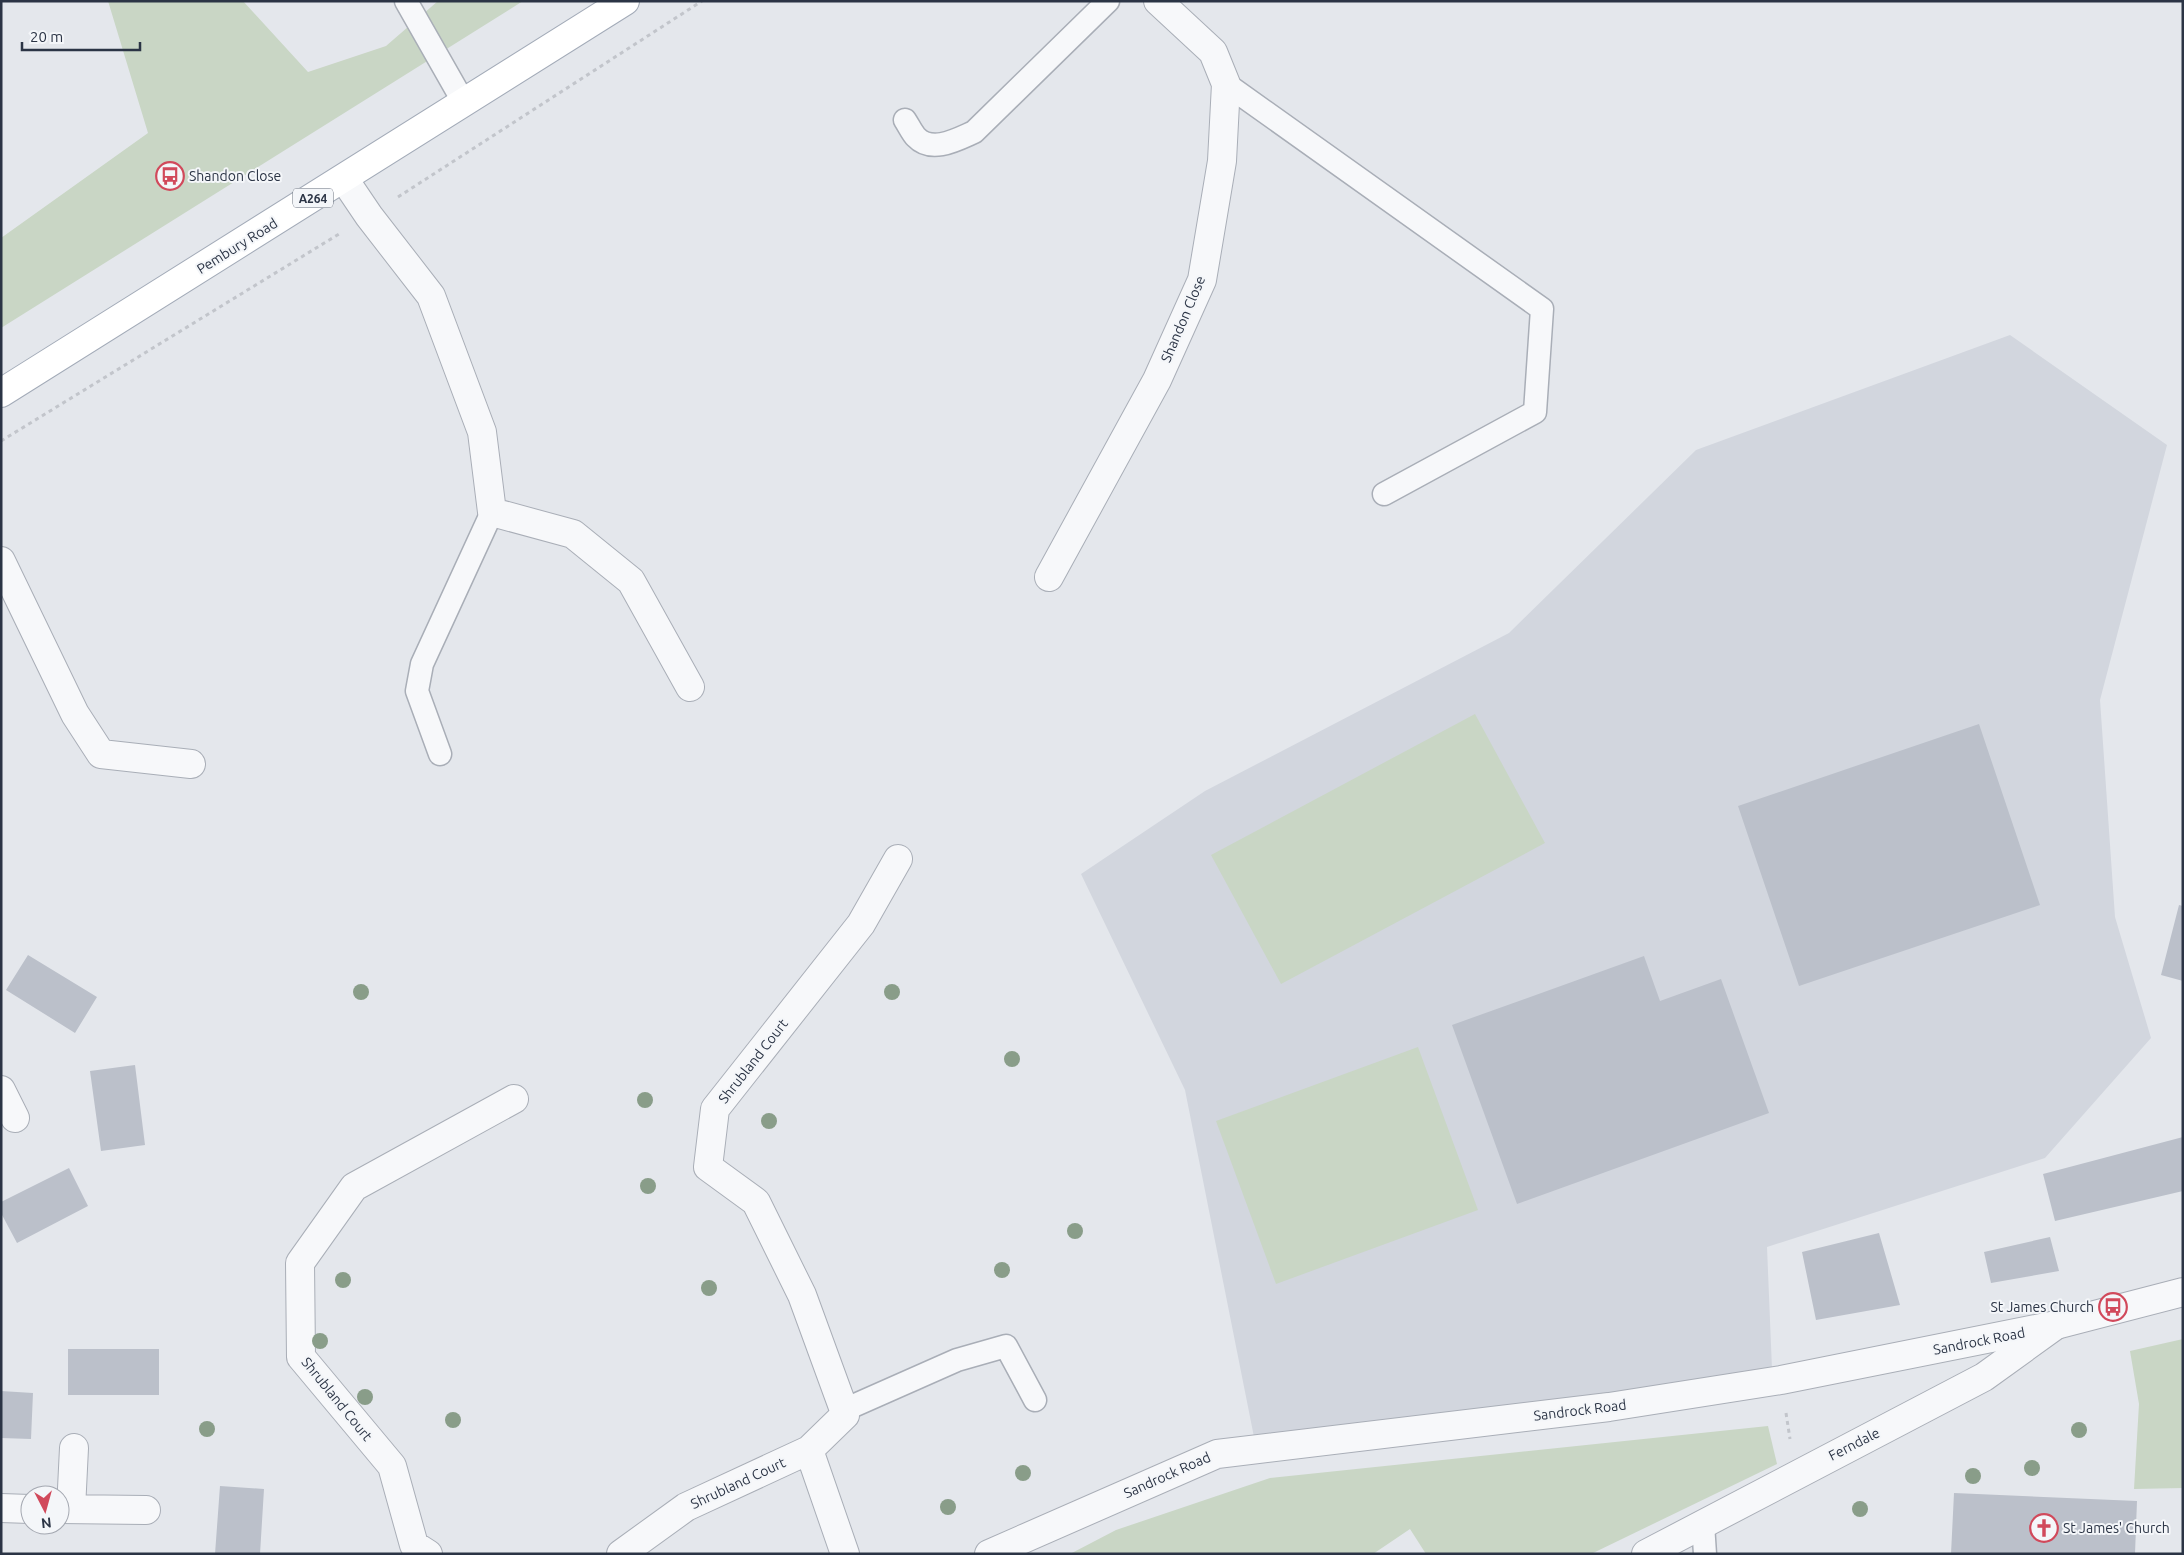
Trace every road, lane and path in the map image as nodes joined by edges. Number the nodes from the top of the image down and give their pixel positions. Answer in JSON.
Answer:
{"nodes":[{"id":1,"x":406,"y":1,"type":"edge"},
{"id":2,"x":625,"y":1,"type":"edge"},
{"id":3,"x":1108,"y":1,"type":"edge"},
{"id":4,"x":1158,"y":1,"type":"edge"},
{"id":5,"x":1226,"y":84,"type":"junction"},
{"id":6,"x":464,"y":103,"type":"junction"},
{"id":7,"x":905,"y":120,"type":"dead end"},
{"id":8,"x":344,"y":179,"type":"junction"},
{"id":9,"x":1,"y":394,"type":"edge"},
{"id":10,"x":1384,"y":494,"type":"dead end"},
{"id":11,"x":492,"y":512,"type":"junction"},
{"id":12,"x":1,"y":561,"type":"edge"},
{"id":13,"x":1049,"y":577,"type":"dead end"},
{"id":14,"x":690,"y":687,"type":"dead end"},
{"id":15,"x":440,"y":754,"type":"dead end"},
{"id":16,"x":191,"y":764,"type":"dead end"},
{"id":17,"x":898,"y":859,"type":"dead end"},
{"id":18,"x":1,"y":1090,"type":"edge"},
{"id":19,"x":514,"y":1099,"type":"dead end"},
{"id":20,"x":15,"y":1118,"type":"dead end"},
{"id":21,"x":2183,"y":1292,"type":"edge"},
{"id":22,"x":2056,"y":1325,"type":"junction"},
{"id":23,"x":1781,"y":1380,"type":"junction"},
{"id":24,"x":1035,"y":1400,"type":"dead end"},
{"id":25,"x":844,"y":1410,"type":"junction"},
{"id":26,"x":74,"y":1448,"type":"dead end"},
{"id":27,"x":809,"y":1450,"type":"junction"},
{"id":28,"x":1796,"y":1474,"type":"junction"},
{"id":29,"x":69,"y":1485,"type":"edge"},
{"id":30,"x":1,"y":1508,"type":"edge"},
{"id":31,"x":20,"y":1508,"type":"edge"},
{"id":32,"x":70,"y":1509,"type":"edge"},
{"id":33,"x":146,"y":1510,"type":"dead end"},
{"id":34,"x":1703,"y":1524,"type":"junction"},
{"id":35,"x":428,"y":1554,"type":"edge"},
{"id":36,"x":621,"y":1554,"type":"edge"},
{"id":37,"x":845,"y":1554,"type":"edge"},
{"id":38,"x":989,"y":1554,"type":"edge"},
{"id":39,"x":1646,"y":1554,"type":"edge"},
{"id":40,"x":1705,"y":1554,"type":"edge"}],
"edges":[{"from":1,"to":6,"type":"lane"},
{"from":2,"to":6,"type":"main road","name":"Pembury Road","number":"A264"},
{"from":3,"to":7,"type":"lane"},
{"from":4,"to":5,"type":"street","name":"Shandon Close"},
{"from":5,"to":10,"type":"lane"},
{"from":5,"to":13,"type":"street","name":"Shandon Close"},
{"from":6,"to":8,"type":"main road","name":"Pembury Road","number":"A264"},
{"from":8,"to":9,"type":"main road","name":"Pembury Road","number":"A264"},
{"from":8,"to":11,"type":"street"},
{"from":11,"to":14,"type":"street"},
{"from":11,"to":15,"type":"lane"},
{"from":12,"to":16,"type":"street"},
{"from":17,"to":25,"type":"street","name":"Shrubland Court"},
{"from":18,"to":20,"type":"street"},
{"from":19,"to":35,"type":"street","name":"Shrubland Court"},
{"from":21,"to":22,"type":"street","name":"Sandrock Road"},
{"from":22,"to":23,"type":"street","name":"Sandrock Road"},
{"from":22,"to":28,"type":"street","name":"Ferndale"},
{"from":23,"to":28,"type":"path"},
{"from":23,"to":38,"type":"street","name":"Sandrock Road"},
{"from":24,"to":25,"type":"lane"},
{"from":25,"to":27,"type":"street","name":"Shrubland Court"},
{"from":26,"to":29,"type":"street"},
{"from":27,"to":36,"type":"street","name":"Shrubland Court"},
{"from":27,"to":37,"type":"street"},
{"from":28,"to":34,"type":"street","name":"Ferndale"},
{"from":30,"to":31,"type":"street"},
{"from":32,"to":33,"type":"street"},
{"from":34,"to":39,"type":"street","name":"Ferndale"},
{"from":34,"to":40,"type":"lane"}]}
